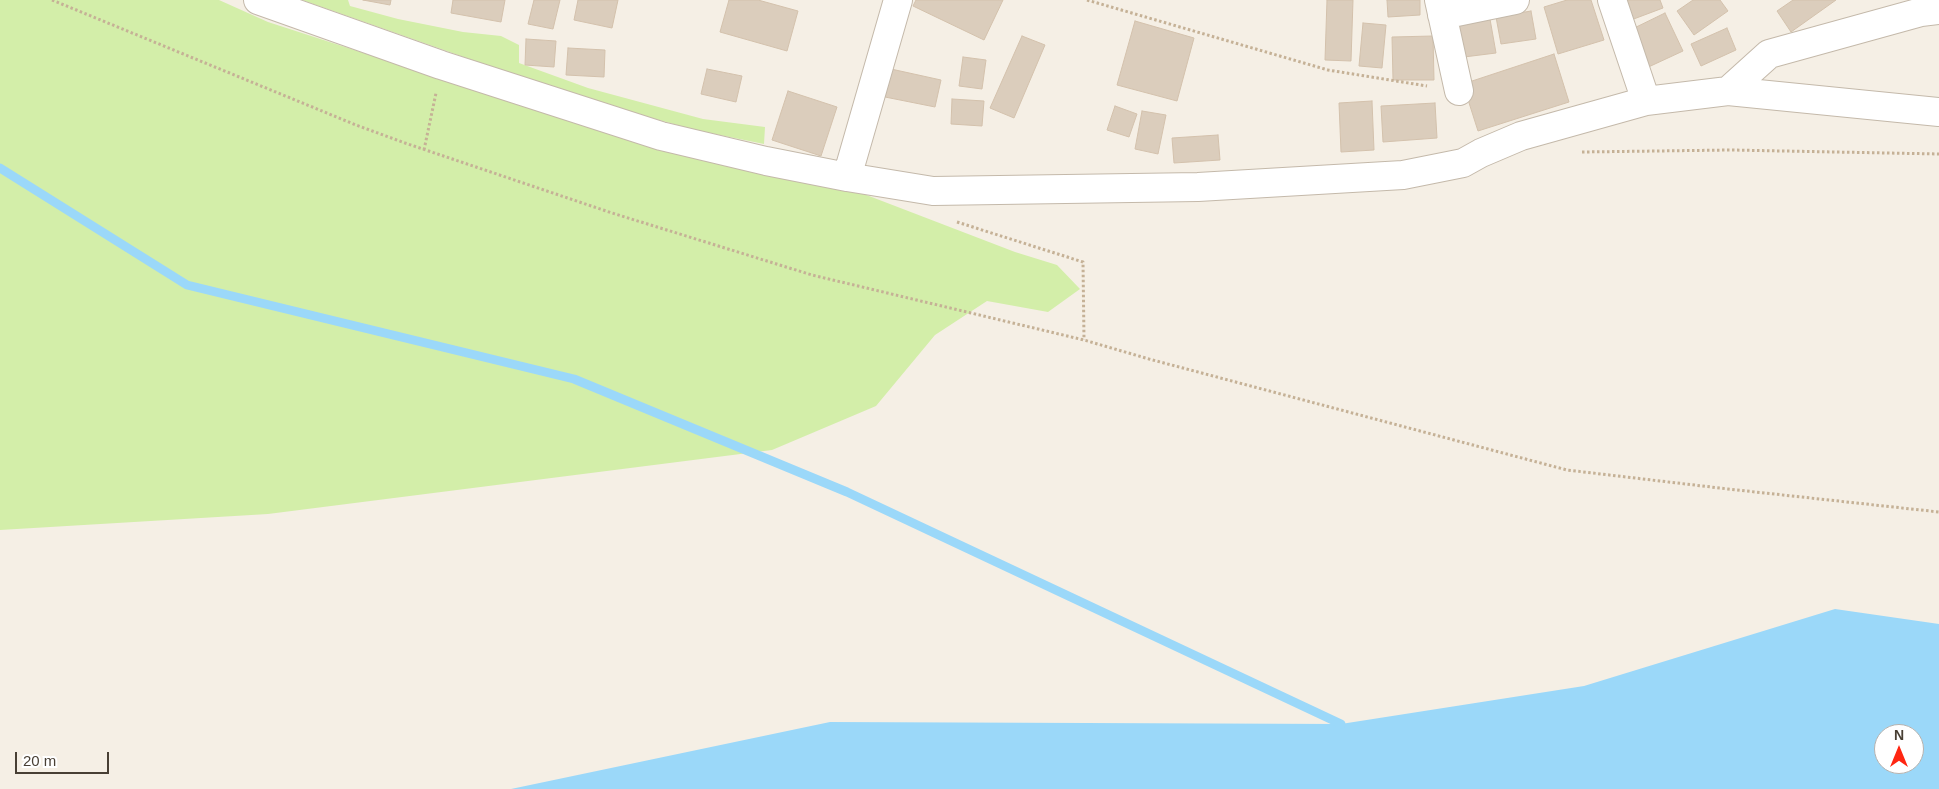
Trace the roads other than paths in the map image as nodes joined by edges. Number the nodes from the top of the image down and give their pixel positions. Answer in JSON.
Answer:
{"nodes":[{"id":1,"x":258,"y":0,"type":"edge"},
{"id":2,"x":898,"y":0,"type":"edge"},
{"id":3,"x":1515,"y":0,"type":"edge"},
{"id":4,"x":1612,"y":0,"type":"edge"},
{"id":5,"x":1441,"y":8,"type":"edge"},
{"id":6,"x":1939,"y":10,"type":"edge"},
{"id":7,"x":1728,"y":91,"type":"junction"},
{"id":8,"x":1459,"y":92,"type":"road end"},
{"id":9,"x":1646,"y":101,"type":"junction"},
{"id":10,"x":1939,"y":112,"type":"edge"},
{"id":11,"x":846,"y":177,"type":"junction"}],
"edges":[{"from":1,"to":11,"type":"street"},
{"from":2,"to":11,"type":"street"},
{"from":3,"to":5,"type":"street"},
{"from":4,"to":9,"type":"street"},
{"from":5,"to":8,"type":"street"},
{"from":6,"to":7,"type":"street"},
{"from":7,"to":9,"type":"street"},
{"from":7,"to":10,"type":"street"},
{"from":9,"to":11,"type":"street"}]}
